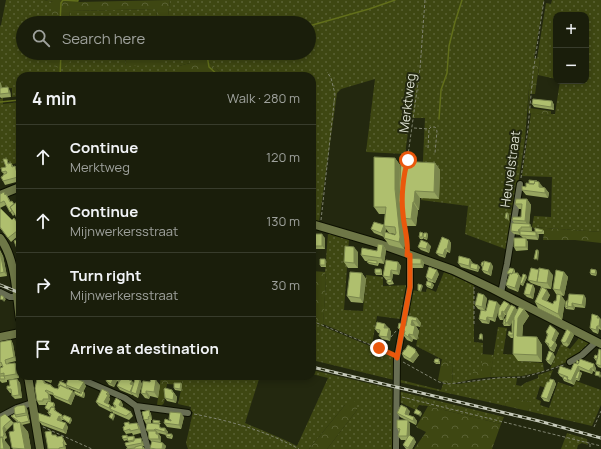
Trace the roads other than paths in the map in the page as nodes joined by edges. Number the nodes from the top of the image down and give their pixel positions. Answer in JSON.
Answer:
{"nodes":[{"id":1,"x":520,"y":184,"type":"road end"},
{"id":2,"x":16,"y":189,"type":"edge"},
{"id":3,"x":0,"y":195,"type":"edge"},
{"id":4,"x":316,"y":226,"type":"edge"},
{"id":5,"x":0,"y":238,"type":"edge"},
{"id":6,"x":409,"y":255,"type":"junction"},
{"id":7,"x":16,"y":268,"type":"edge"},
{"id":8,"x":0,"y":292,"type":"edge"},
{"id":9,"x":501,"y":293,"type":"junction"},
{"id":10,"x":16,"y":297,"type":"edge"},
{"id":11,"x":16,"y":334,"type":"edge"},
{"id":12,"x":0,"y":337,"type":"edge"},
{"id":13,"x":598,"y":343,"type":"edge"},
{"id":14,"x":570,"y":362,"type":"road end"},
{"id":15,"x":29,"y":380,"type":"edge"},
{"id":16,"x":83,"y":380,"type":"edge"},
{"id":17,"x":32,"y":403,"type":"junction"},
{"id":18,"x":136,"y":406,"type":"junction"},
{"id":19,"x":188,"y":413,"type":"road end"},
{"id":20,"x":0,"y":417,"type":"edge"},
{"id":21,"x":40,"y":449,"type":"edge"},
{"id":22,"x":148,"y":449,"type":"edge"},
{"id":23,"x":396,"y":449,"type":"edge"}],
"edges":[{"from":1,"to":9,"type":"street","name":"Heuvelstraat"},
{"from":2,"to":3,"type":"street"},
{"from":4,"to":6,"type":"street"},
{"from":5,"to":7,"type":"street"},
{"from":6,"to":9,"type":"street"},
{"from":6,"to":23,"type":"street"},
{"from":8,"to":10,"type":"street"},
{"from":9,"to":13,"type":"street"},
{"from":11,"to":12,"type":"street"},
{"from":13,"to":14,"type":"street"},
{"from":15,"to":17,"type":"street"},
{"from":16,"to":18,"type":"street"},
{"from":17,"to":20,"type":"street"},
{"from":17,"to":21,"type":"street"},
{"from":18,"to":19,"type":"street"},
{"from":18,"to":22,"type":"street"}]}
